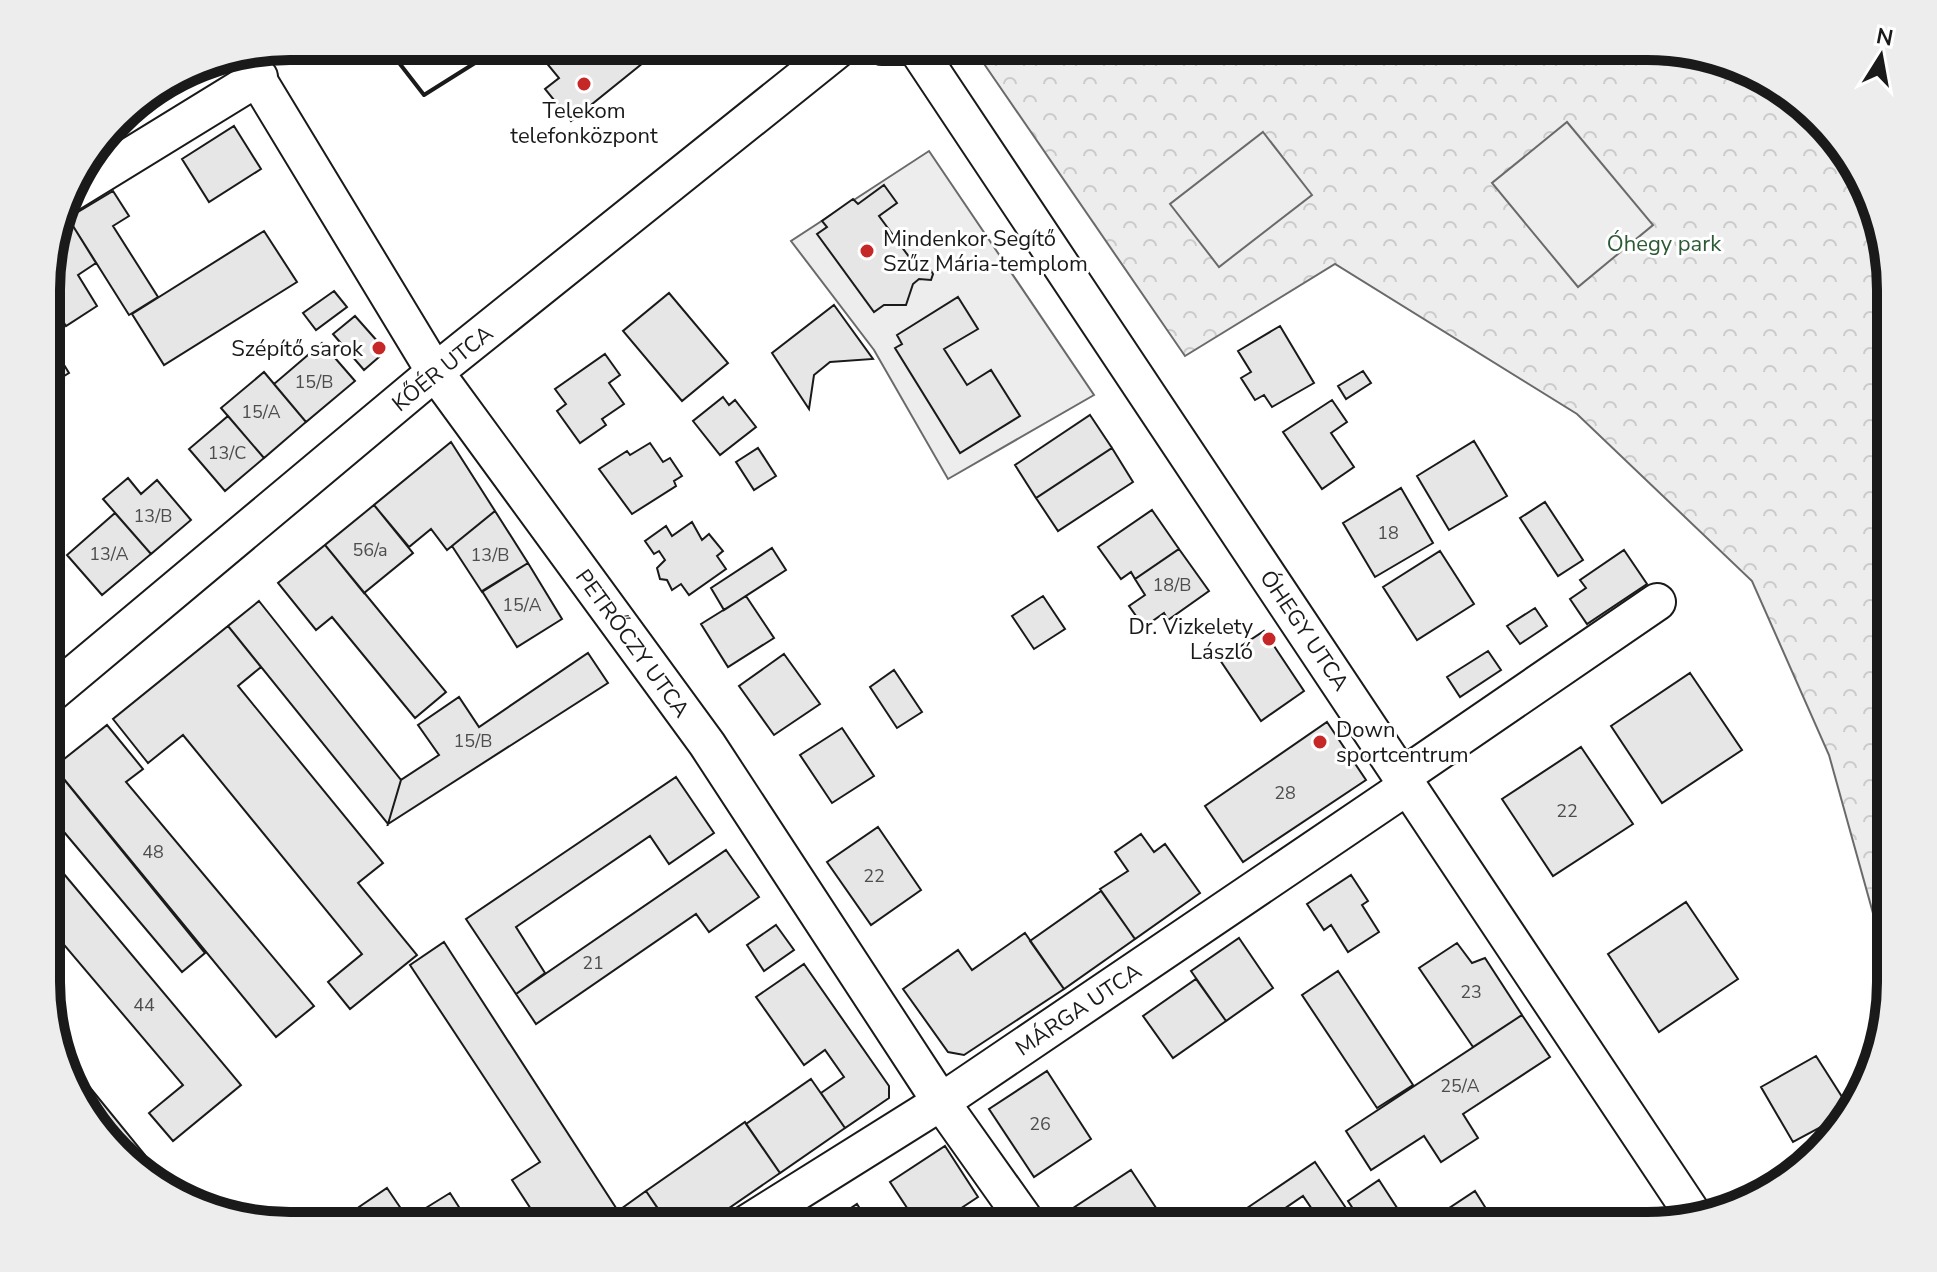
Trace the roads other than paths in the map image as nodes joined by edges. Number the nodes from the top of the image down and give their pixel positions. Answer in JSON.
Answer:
{"nodes":[{"id":1,"x":825,"y":60,"type":"edge"},
{"id":2,"x":924,"y":60,"type":"edge"},
{"id":3,"x":251,"y":66,"type":"edge"},
{"id":4,"x":89,"y":180,"type":"edge"},
{"id":5,"x":435,"y":372,"type":"junction"},
{"id":6,"x":1657,"y":602,"type":"dead end"},
{"id":7,"x":60,"y":686,"type":"edge"},
{"id":8,"x":1406,"y":781,"type":"junction"},
{"id":9,"x":941,"y":1102,"type":"junction"},
{"id":10,"x":1689,"y":1208,"type":"edge"},
{"id":11,"x":765,"y":1212,"type":"edge"},
{"id":12,"x":1019,"y":1212,"type":"edge"}],
"edges":[{"from":1,"to":5,"type":"street","name":"KŐÉR UTCA"},
{"from":2,"to":8,"type":"street","name":"ÓHEGY UTCA"},
{"from":3,"to":4,"type":"street"},
{"from":3,"to":5,"type":"street","name":"PETRŐCZY UTCA"},
{"from":5,"to":7,"type":"street","name":"KŐÉR UTCA"},
{"from":5,"to":9,"type":"street","name":"PETRŐCZY UTCA"},
{"from":6,"to":8,"type":"street","name":"MÁRGA UTCA"},
{"from":8,"to":9,"type":"street","name":"MÁRGA UTCA"},
{"from":8,"to":10,"type":"street","name":"ÓHEGY UTCA"},
{"from":9,"to":11,"type":"street","name":"MÁRGA UTCA"},
{"from":9,"to":12,"type":"street","name":"PETRŐCZY UTCA"}]}
